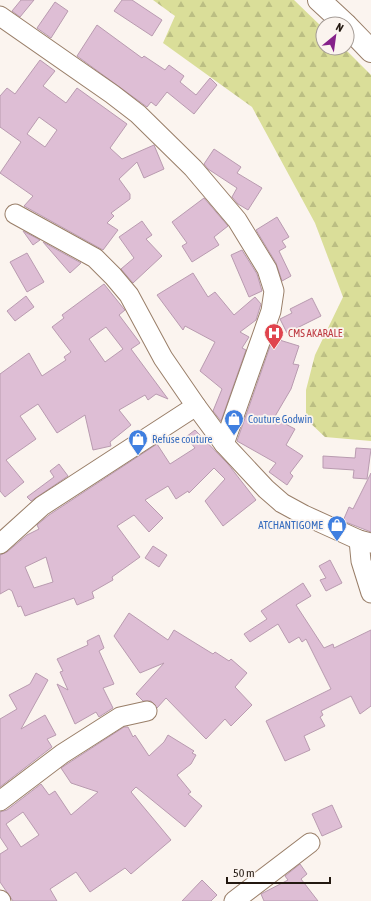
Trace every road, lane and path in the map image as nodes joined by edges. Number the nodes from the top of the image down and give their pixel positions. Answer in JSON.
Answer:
{"nodes":[{"id":1,"x":319,"y":0,"type":"edge"},
{"id":2,"x":0,"y":16,"type":"edge"},
{"id":3,"x":336,"y":16,"type":"edge"},
{"id":4,"x":355,"y":34,"type":"edge"},
{"id":5,"x":371,"y":51,"type":"edge"},
{"id":6,"x":15,"y":214,"type":"dead end"},
{"id":7,"x":196,"y":406,"type":"junction"},
{"id":8,"x":224,"y":444,"type":"junction"},
{"id":9,"x":365,"y":542,"type":"edge"},
{"id":10,"x":0,"y":544,"type":"edge"},
{"id":11,"x":371,"y":594,"type":"edge"},
{"id":12,"x":147,"y":711,"type":"dead end"},
{"id":13,"x":0,"y":801,"type":"edge"},
{"id":14,"x":310,"y":843,"type":"dead end"},
{"id":15,"x":234,"y":901,"type":"edge"}],
"edges":[{"from":1,"to":3,"type":"main road"},
{"from":2,"to":8,"type":"street"},
{"from":4,"to":5,"type":"main road"},
{"from":6,"to":7,"type":"street"},
{"from":7,"to":8,"type":"street"},
{"from":7,"to":10,"type":"street"},
{"from":8,"to":9,"type":"street"},
{"from":9,"to":11,"type":"street"},
{"from":12,"to":13,"type":"street"},
{"from":14,"to":15,"type":"street"}]}
